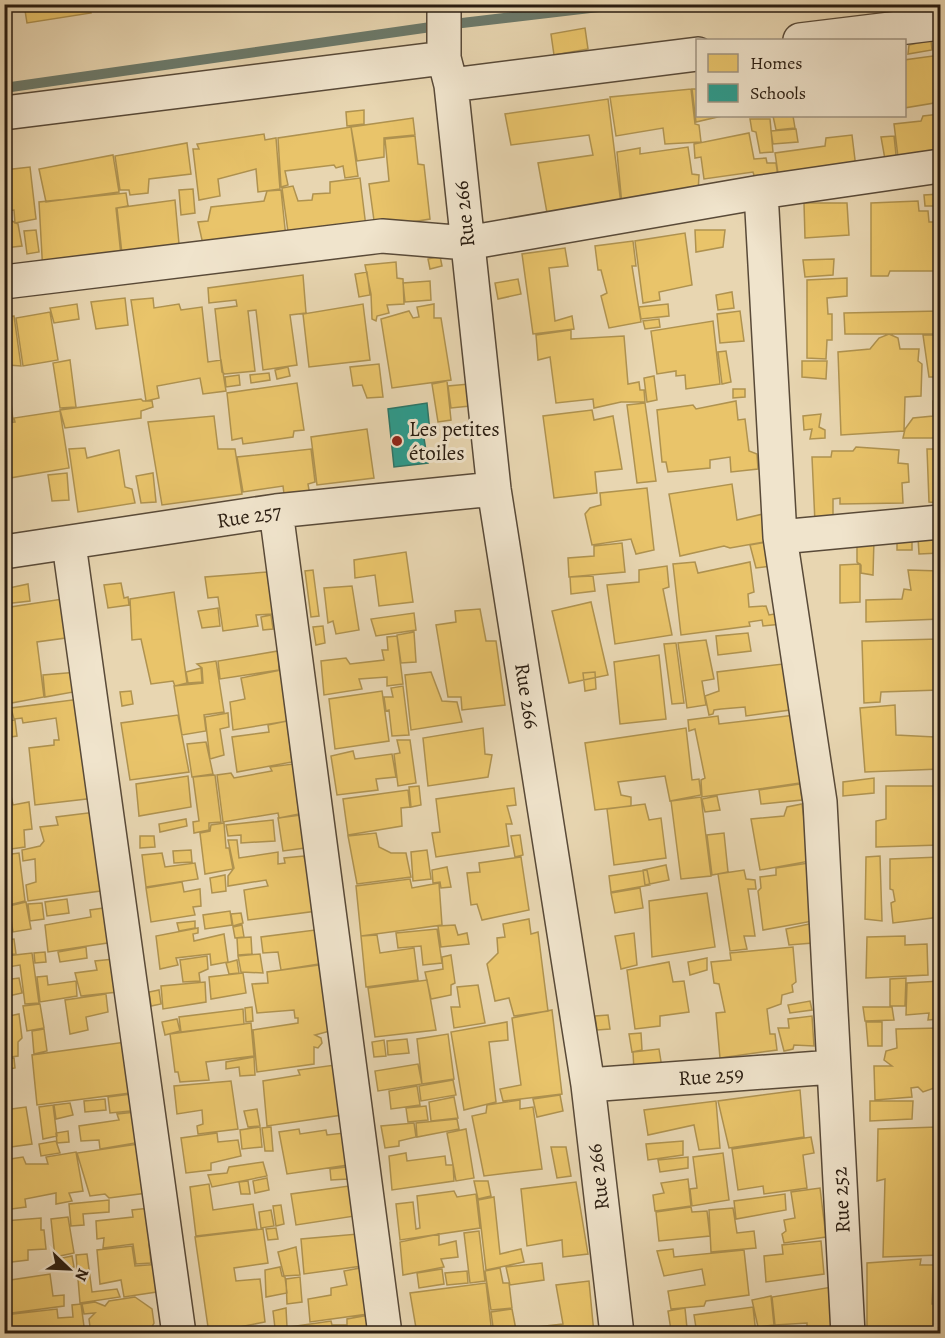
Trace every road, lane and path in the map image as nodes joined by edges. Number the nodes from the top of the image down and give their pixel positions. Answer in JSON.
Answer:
{"nodes":[{"id":1,"x":444,"y":4,"type":"edge"},
{"id":2,"x":940,"y":23,"type":"edge"},
{"id":3,"x":808,"y":39,"type":"edge"},
{"id":4,"x":696,"y":54,"type":"edge"},
{"id":5,"x":447,"y":71,"type":"junction"},
{"id":6,"x":4,"y":113,"type":"edge"},
{"id":7,"x":940,"y":166,"type":"edge"},
{"id":8,"x":762,"y":192,"type":"junction"},
{"id":9,"x":467,"y":243,"type":"junction"},
{"id":10,"x":4,"y":282,"type":"edge"},
{"id":11,"x":494,"y":489,"type":"junction"},
{"id":12,"x":276,"y":511,"type":"junction"},
{"id":13,"x":940,"y":522,"type":"edge"},
{"id":14,"x":780,"y":537,"type":"junction"},
{"id":15,"x":69,"y":544,"type":"junction"},
{"id":16,"x":4,"y":552,"type":"edge"},
{"id":17,"x":833,"y":1067,"type":"junction"},
{"id":18,"x":588,"y":1085,"type":"junction"},
{"id":19,"x":179,"y":1334,"type":"edge"},
{"id":20,"x":386,"y":1334,"type":"edge"},
{"id":21,"x":616,"y":1334,"type":"edge"},
{"id":22,"x":848,"y":1334,"type":"edge"}],
"edges":[{"from":1,"to":5,"type":"street","name":"Rue 266"},
{"from":2,"to":3,"type":"street"},
{"from":4,"to":5,"type":"street"},
{"from":5,"to":6,"type":"street"},
{"from":5,"to":9,"type":"street","name":"Rue 266"},
{"from":7,"to":8,"type":"street"},
{"from":8,"to":9,"type":"street"},
{"from":8,"to":14,"type":"street","name":"Rue 252"},
{"from":9,"to":10,"type":"street"},
{"from":9,"to":11,"type":"street","name":"Rue 266"},
{"from":11,"to":12,"type":"street","name":"Rue 257"},
{"from":11,"to":18,"type":"street","name":"Rue 266"},
{"from":12,"to":15,"type":"street","name":"Rue 257"},
{"from":12,"to":20,"type":"street"},
{"from":13,"to":14,"type":"street"},
{"from":14,"to":17,"type":"street","name":"Rue 252"},
{"from":15,"to":16,"type":"street","name":"Rue 257"},
{"from":15,"to":19,"type":"street"},
{"from":17,"to":18,"type":"street","name":"Rue 259"},
{"from":17,"to":22,"type":"street","name":"Rue 252"},
{"from":18,"to":21,"type":"street","name":"Rue 266"}]}
